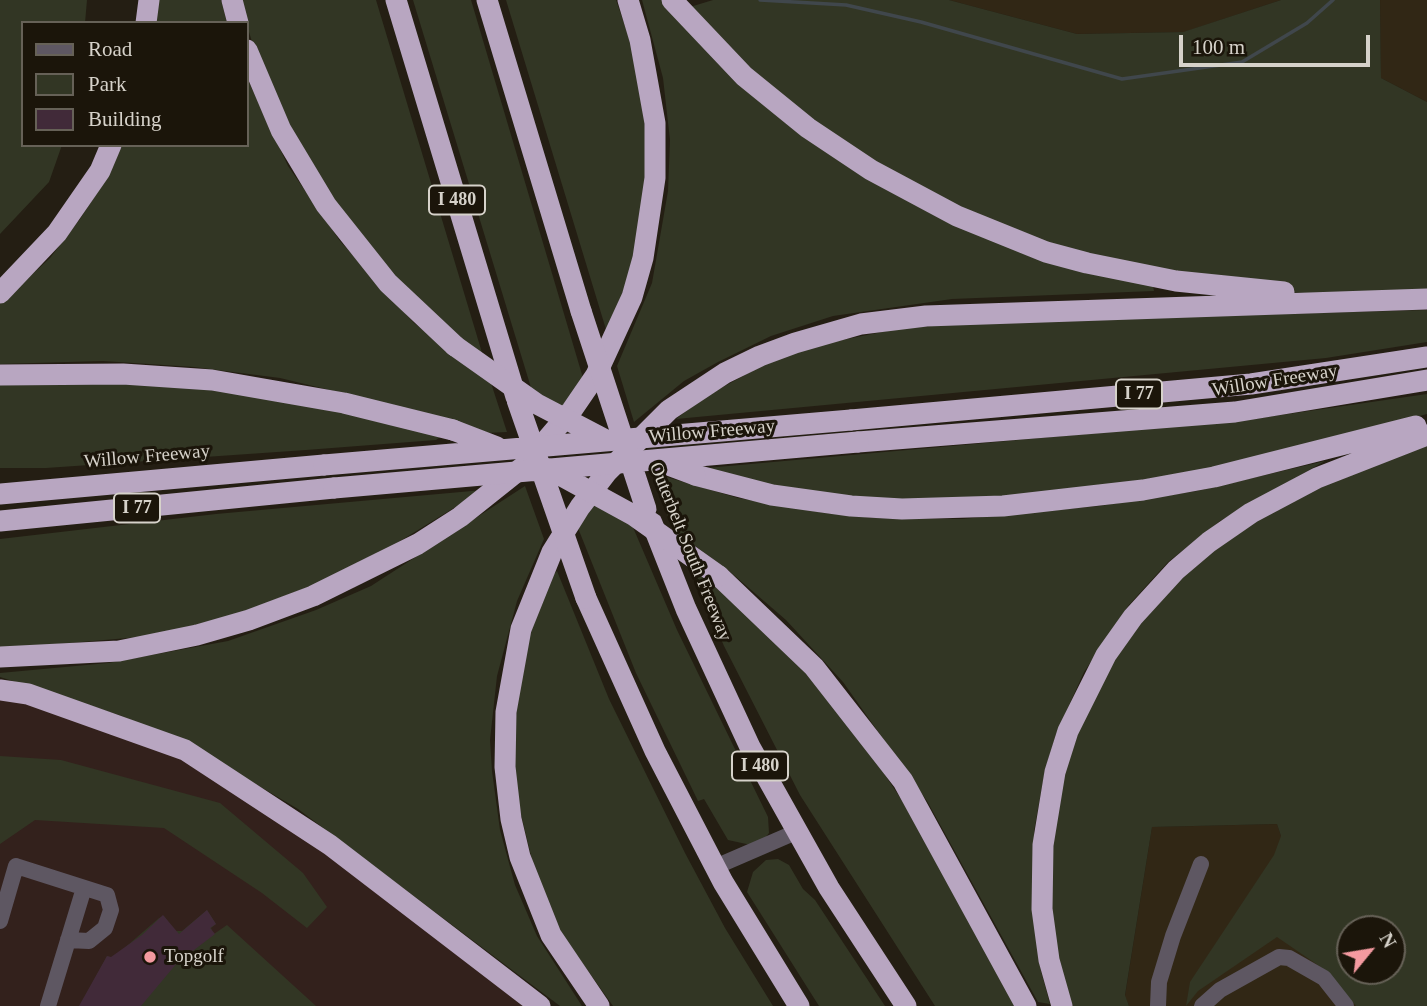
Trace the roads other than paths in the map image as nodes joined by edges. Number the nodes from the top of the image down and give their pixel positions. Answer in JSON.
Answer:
{"nodes":[{"id":1,"x":149,"y":0,"type":"edge"},
{"id":2,"x":232,"y":0,"type":"edge"},
{"id":3,"x":396,"y":0,"type":"edge"},
{"id":4,"x":487,"y":0,"type":"edge"},
{"id":5,"x":628,"y":0,"type":"edge"},
{"id":6,"x":672,"y":0,"type":"edge"},
{"id":7,"x":146,"y":21,"type":"edge"},
{"id":8,"x":237,"y":21,"type":"edge"},
{"id":9,"x":248,"y":52,"type":"edge"},
{"id":10,"x":110,"y":147,"type":"edge"},
{"id":11,"x":0,"y":293,"type":"edge"},
{"id":12,"x":1391,"y":299,"type":"junction"},
{"id":13,"x":1427,"y":299,"type":"edge"},
{"id":14,"x":1427,"y":357,"type":"edge"},
{"id":15,"x":0,"y":376,"type":"edge"},
{"id":16,"x":1427,"y":380,"type":"edge"},
{"id":17,"x":1427,"y":423,"type":"edge"},
{"id":18,"x":1427,"y":435,"type":"edge"},
{"id":19,"x":0,"y":479,"type":"edge"},
{"id":20,"x":133,"y":480,"type":"junction"},
{"id":21,"x":0,"y":494,"type":"edge"},
{"id":22,"x":0,"y":522,"type":"edge"},
{"id":23,"x":0,"y":657,"type":"edge"},
{"id":24,"x":0,"y":690,"type":"edge"},
{"id":25,"x":796,"y":832,"type":"junction"},
{"id":26,"x":1201,"y":864,"type":"dead end"},
{"id":27,"x":715,"y":867,"type":"junction"},
{"id":28,"x":84,"y":888,"type":"junction"},
{"id":29,"x":0,"y":921,"type":"edge"},
{"id":30,"x":68,"y":940,"type":"junction"},
{"id":31,"x":48,"y":1006,"type":"edge"},
{"id":32,"x":540,"y":1006,"type":"edge"},
{"id":33,"x":599,"y":1006,"type":"edge"},
{"id":34,"x":799,"y":1006,"type":"edge"},
{"id":35,"x":906,"y":1006,"type":"edge"},
{"id":36,"x":1026,"y":1006,"type":"edge"},
{"id":37,"x":1062,"y":1006,"type":"edge"},
{"id":38,"x":1158,"y":1006,"type":"edge"},
{"id":39,"x":1202,"y":1006,"type":"edge"},
{"id":40,"x":1346,"y":1006,"type":"edge"}],
"edges":[{"from":1,"to":7,"type":"highway"},
{"from":2,"to":8,"type":"highway"},
{"from":3,"to":27,"type":"highway","number":"I 480","bridge":true},
{"from":4,"to":25,"type":"highway","name":"Outerbelt South Freeway","number":"I 480","bridge":true},
{"from":5,"to":23,"type":"highway"},
{"from":6,"to":12,"type":"highway"},
{"from":9,"to":17,"type":"highway","bridge":true},
{"from":10,"to":11,"type":"highway"},
{"from":12,"to":13,"type":"highway"},
{"from":12,"to":33,"type":"highway"},
{"from":14,"to":20,"type":"highway","name":"Willow Freeway","number":"I 77","bridge":true},
{"from":15,"to":36,"type":"highway","bridge":true},
{"from":16,"to":22,"type":"highway","name":"Willow Freeway","number":"I 77","bridge":true},
{"from":18,"to":37,"type":"highway"},
{"from":19,"to":20,"type":"highway"},
{"from":20,"to":21,"type":"highway","name":"Willow Freeway","number":"I 77"},
{"from":24,"to":32,"type":"highway"},
{"from":25,"to":27,"type":"lane"},
{"from":25,"to":35,"type":"highway","name":"Outerbelt South Freeway","number":"I 480"},
{"from":26,"to":38,"type":"lane"},
{"from":27,"to":34,"type":"highway","number":"I 480"},
{"from":28,"to":29,"type":"lane"},
{"from":28,"to":30,"type":"lane"},
{"from":28,"to":30,"type":"lane"},
{"from":30,"to":31,"type":"lane"},
{"from":39,"to":40,"type":"lane"}]}
